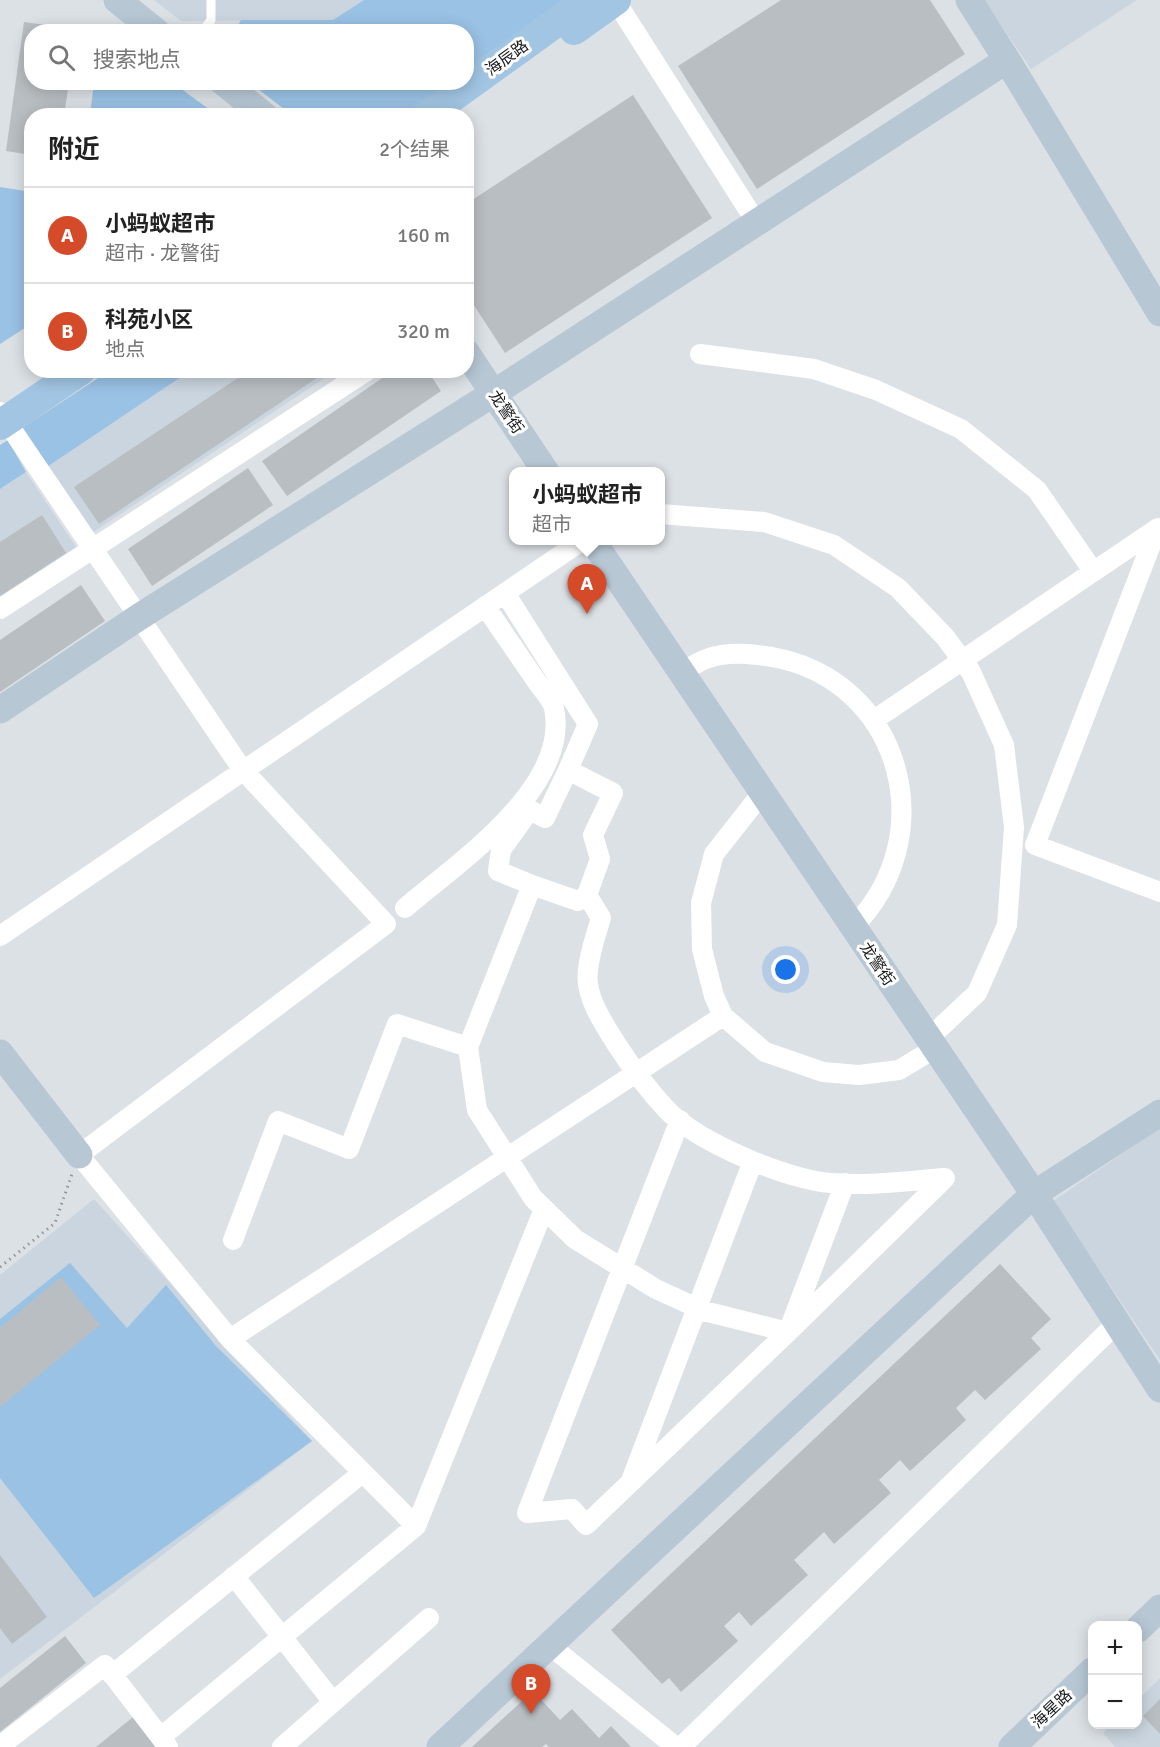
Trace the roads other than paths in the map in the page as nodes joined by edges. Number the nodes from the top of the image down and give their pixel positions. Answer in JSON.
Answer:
{"nodes":[{"id":1,"x":117,"y":0,"type":"edge"},
{"id":2,"x":211,"y":0,"type":"edge"},
{"id":3,"x":587,"y":0,"type":"edge"},
{"id":4,"x":616,"y":0,"type":"edge"},
{"id":5,"x":969,"y":0,"type":"edge"},
{"id":6,"x":147,"y":24,"type":"edge"},
{"id":7,"x":208,"y":24,"type":"edge"},
{"id":8,"x":1007,"y":60,"type":"junction"},
{"id":9,"x":474,"y":81,"type":"edge"},
{"id":10,"x":233,"y":90,"type":"edge"},
{"id":11,"x":462,"y":90,"type":"edge"},
{"id":12,"x":255,"y":108,"type":"edge"},
{"id":13,"x":437,"y":108,"type":"edge"},
{"id":14,"x":466,"y":108,"type":"edge"},
{"id":15,"x":756,"y":222,"type":"junction"},
{"id":16,"x":1160,"y":313,"type":"edge"},
{"id":17,"x":700,"y":354,"type":"dead end"},
{"id":18,"x":474,"y":364,"type":"edge"},
{"id":19,"x":42,"y":378,"type":"edge"},
{"id":20,"x":67,"y":378,"type":"edge"},
{"id":21,"x":356,"y":378,"type":"edge"},
{"id":22,"x":494,"y":393,"type":"junction"},
{"id":23,"x":2,"y":416,"type":"edge"},
{"id":24,"x":543,"y":467,"type":"edge"},
{"id":25,"x":665,"y":514,"type":"edge"},
{"id":26,"x":1159,"y":528,"type":"edge"},
{"id":27,"x":575,"y":545,"type":"edge"},
{"id":28,"x":595,"y":545,"type":"edge"},
{"id":29,"x":92,"y":549,"type":"junction"},
{"id":30,"x":1093,"y":571,"type":"junction"},
{"id":31,"x":505,"y":593,"type":"junction"},
{"id":32,"x":485,"y":606,"type":"junction"},
{"id":33,"x":0,"y":609,"type":"edge"},
{"id":34,"x":139,"y":617,"type":"junction"},
{"id":35,"x":962,"y":659,"type":"junction"},
{"id":36,"x":681,"y":672,"type":"junction"},
{"id":37,"x":0,"y":710,"type":"edge"},
{"id":38,"x":874,"y":720,"type":"junction"},
{"id":39,"x":242,"y":769,"type":"junction"},
{"id":40,"x":568,"y":770,"type":"junction"},
{"id":41,"x":762,"y":794,"type":"junction"},
{"id":42,"x":1012,"y":845,"type":"junction"},
{"id":43,"x":1035,"y":845,"type":"junction"},
{"id":44,"x":532,"y":885,"type":"junction"},
{"id":45,"x":1160,"y":892,"type":"edge"},
{"id":46,"x":587,"y":895,"type":"junction"},
{"id":47,"x":405,"y":908,"type":"dead end"},
{"id":48,"x":852,"y":928,"type":"junction"},
{"id":49,"x":0,"y":936,"type":"edge"},
{"id":50,"x":723,"y":1016,"type":"junction"},
{"id":51,"x":930,"y":1044,"type":"junction"},
{"id":52,"x":468,"y":1047,"type":"junction"},
{"id":53,"x":0,"y":1053,"type":"edge"},
{"id":54,"x":636,"y":1073,"type":"junction"},
{"id":55,"x":1160,"y":1113,"type":"edge"},
{"id":56,"x":680,"y":1120,"type":"junction"},
{"id":57,"x":79,"y":1155,"type":"junction"},
{"id":58,"x":508,"y":1157,"type":"junction"},
{"id":59,"x":753,"y":1161,"type":"junction"},
{"id":60,"x":845,"y":1183,"type":"junction"},
{"id":61,"x":1034,"y":1194,"type":"junction"},
{"id":62,"x":544,"y":1209,"type":"junction"},
{"id":63,"x":232,"y":1240,"type":"dead end"},
{"id":64,"x":623,"y":1270,"type":"junction"},
{"id":65,"x":696,"y":1308,"type":"junction"},
{"id":66,"x":1117,"y":1323,"type":"junction"},
{"id":67,"x":788,"y":1332,"type":"junction"},
{"id":68,"x":230,"y":1340,"type":"junction"},
{"id":69,"x":1160,"y":1389,"type":"edge"},
{"id":70,"x":362,"y":1474,"type":"junction"},
{"id":71,"x":629,"y":1484,"type":"junction"},
{"id":72,"x":416,"y":1526,"type":"junction"},
{"id":73,"x":234,"y":1576,"type":"junction"},
{"id":74,"x":1160,"y":1608,"type":"edge"},
{"id":75,"x":429,"y":1618,"type":"dead end"},
{"id":76,"x":1142,"y":1624,"type":"edge"},
{"id":77,"x":281,"y":1637,"type":"junction"},
{"id":78,"x":548,"y":1644,"type":"junction"},
{"id":79,"x":1088,"y":1675,"type":"edge"},
{"id":80,"x":110,"y":1680,"type":"junction"},
{"id":81,"x":333,"y":1702,"type":"junction"},
{"id":82,"x":165,"y":1742,"type":"edge"},
{"id":83,"x":0,"y":1746,"type":"edge"},
{"id":84,"x":282,"y":1747,"type":"edge"},
{"id":85,"x":440,"y":1747,"type":"edge"},
{"id":86,"x":676,"y":1747,"type":"edge"},
{"id":87,"x":681,"y":1747,"type":"edge"},
{"id":88,"x":1011,"y":1747,"type":"edge"}],
"edges":[{"from":1,"to":6,"type":"street"},
{"from":2,"to":7,"type":"lane"},
{"from":3,"to":9,"type":"main road","name":"海辰路"},
{"from":4,"to":14,"type":"main road","name":"海辰路"},
{"from":4,"to":15,"type":"street"},
{"from":5,"to":8,"type":"street"},
{"from":8,"to":15,"type":"street"},
{"from":8,"to":16,"type":"street"},
{"from":10,"to":12,"type":"street"},
{"from":11,"to":13,"type":"main road","name":"海辰路"},
{"from":15,"to":22,"type":"street"},
{"from":17,"to":30,"type":"street"},
{"from":18,"to":22,"type":"street","name":"龙警街"},
{"from":19,"to":23,"type":"main road"},
{"from":20,"to":23,"type":"main road"},
{"from":21,"to":29,"type":"street"},
{"from":22,"to":24,"type":"street","name":"龙警街"},
{"from":22,"to":34,"type":"street"},
{"from":23,"to":29,"type":"street"},
{"from":25,"to":35,"type":"street"},
{"from":26,"to":30,"type":"street"},
{"from":26,"to":43,"type":"street"},
{"from":27,"to":31,"type":"street"},
{"from":28,"to":36,"type":"street","name":"龙警街"},
{"from":29,"to":33,"type":"street"},
{"from":29,"to":34,"type":"street"},
{"from":30,"to":35,"type":"street"},
{"from":31,"to":32,"type":"street"},
{"from":31,"to":40,"type":"street"},
{"from":32,"to":39,"type":"street"},
{"from":32,"to":47,"type":"street"},
{"from":34,"to":37,"type":"street"},
{"from":34,"to":39,"type":"street"},
{"from":35,"to":38,"type":"street"},
{"from":35,"to":42,"type":"street"},
{"from":36,"to":38,"type":"street"},
{"from":36,"to":41,"type":"street","name":"龙警街"},
{"from":38,"to":48,"type":"street"},
{"from":39,"to":49,"type":"street"},
{"from":39,"to":57,"type":"street"},
{"from":40,"to":44,"type":"street"},
{"from":40,"to":46,"type":"street"},
{"from":41,"to":48,"type":"street","name":"龙警街"},
{"from":41,"to":50,"type":"street"},
{"from":42,"to":43,"type":"street"},
{"from":42,"to":51,"type":"street"},
{"from":43,"to":45,"type":"street"},
{"from":44,"to":46,"type":"street"},
{"from":44,"to":52,"type":"street"},
{"from":46,"to":54,"type":"street"},
{"from":48,"to":51,"type":"street","name":"龙警街"},
{"from":50,"to":51,"type":"street"},
{"from":50,"to":54,"type":"street"},
{"from":51,"to":61,"type":"street","name":"龙警街"},
{"from":52,"to":58,"type":"street"},
{"from":52,"to":63,"type":"street"},
{"from":53,"to":57,"type":"street"},
{"from":54,"to":56,"type":"street"},
{"from":54,"to":58,"type":"street"},
{"from":55,"to":61,"type":"street"},
{"from":56,"to":59,"type":"street"},
{"from":56,"to":64,"type":"street"},
{"from":57,"to":68,"type":"street"},
{"from":58,"to":62,"type":"street"},
{"from":58,"to":68,"type":"street"},
{"from":59,"to":60,"type":"street"},
{"from":59,"to":65,"type":"street"},
{"from":60,"to":67,"type":"street"},
{"from":60,"to":67,"type":"street"},
{"from":61,"to":66,"type":"street","name":"龙警街"},
{"from":61,"to":78,"type":"street"},
{"from":62,"to":64,"type":"street"},
{"from":62,"to":72,"type":"street"},
{"from":64,"to":65,"type":"street"},
{"from":64,"to":71,"type":"street"},
{"from":65,"to":67,"type":"street"},
{"from":65,"to":71,"type":"street"},
{"from":66,"to":69,"type":"street","name":"龙警街"},
{"from":66,"to":87,"type":"street"},
{"from":67,"to":71,"type":"street"},
{"from":68,"to":70,"type":"street"},
{"from":70,"to":72,"type":"street"},
{"from":70,"to":73,"type":"street"},
{"from":72,"to":77,"type":"street"},
{"from":73,"to":77,"type":"street"},
{"from":73,"to":80,"type":"street"},
{"from":74,"to":76,"type":"street"},
{"from":75,"to":81,"type":"street"},
{"from":77,"to":81,"type":"street"},
{"from":77,"to":82,"type":"street"},
{"from":78,"to":85,"type":"street"},
{"from":78,"to":86,"type":"street"},
{"from":79,"to":88,"type":"street","name":"海星路"},
{"from":80,"to":82,"type":"street"},
{"from":80,"to":83,"type":"street"},
{"from":81,"to":84,"type":"street"}]}
